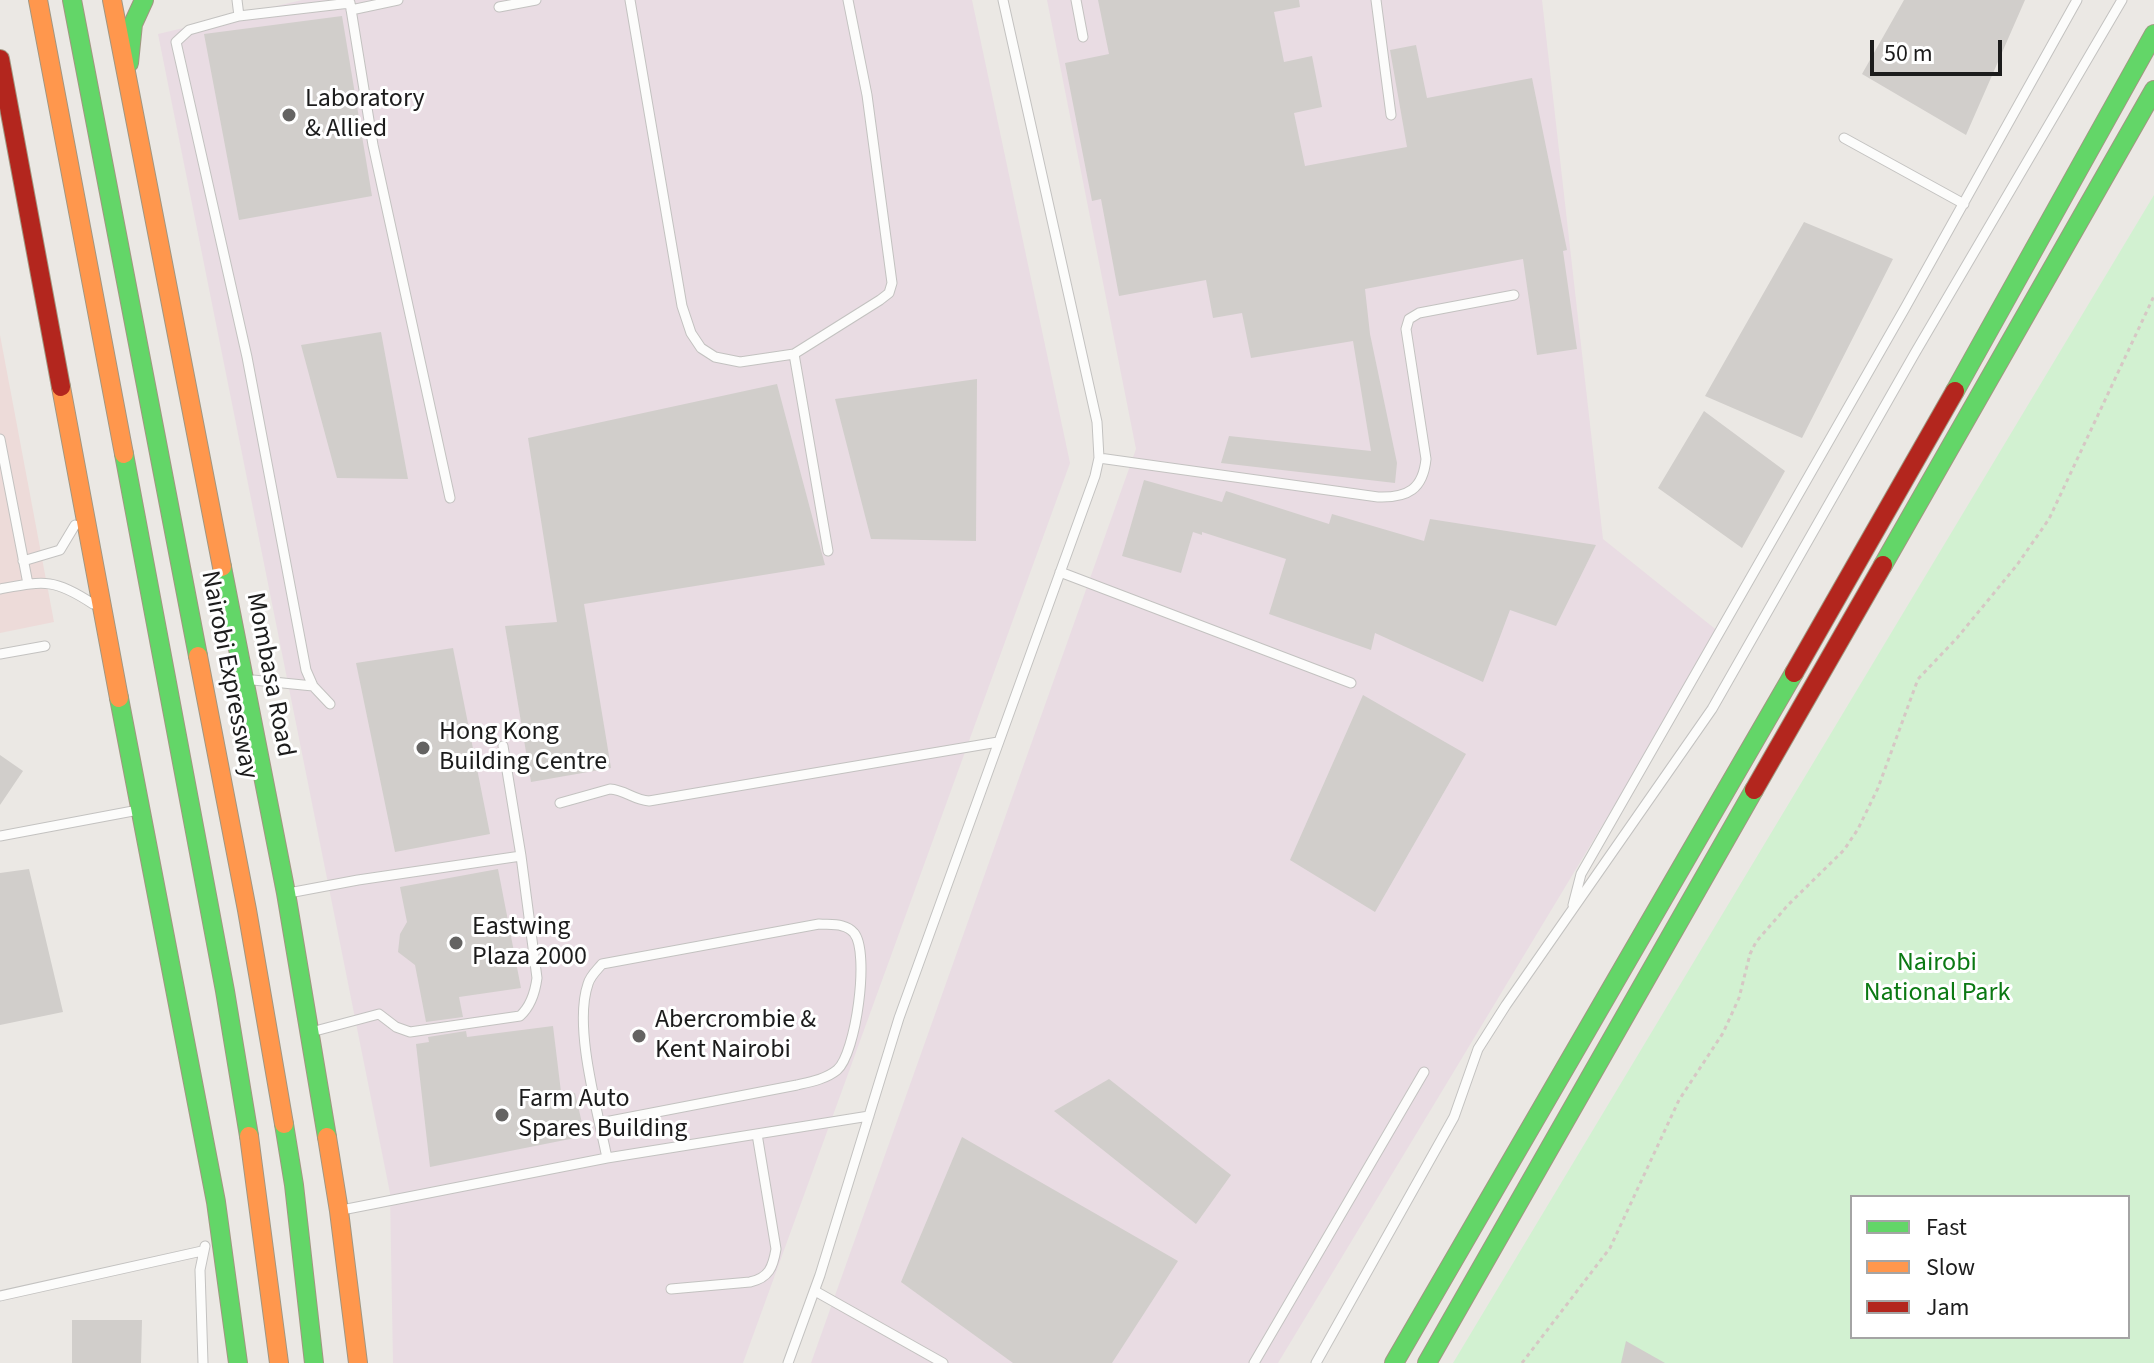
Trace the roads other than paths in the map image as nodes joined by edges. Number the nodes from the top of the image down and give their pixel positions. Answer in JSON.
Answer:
{"nodes":[{"id":1,"x":38,"y":0,"type":"edge"},
{"id":2,"x":72,"y":0,"type":"edge"},
{"id":3,"x":112,"y":0,"type":"edge"},
{"id":4,"x":144,"y":0,"type":"edge"},
{"id":5,"x":237,"y":0,"type":"edge"},
{"id":6,"x":398,"y":0,"type":"edge"},
{"id":7,"x":536,"y":0,"type":"edge"},
{"id":8,"x":630,"y":0,"type":"edge"},
{"id":9,"x":848,"y":0,"type":"edge"},
{"id":10,"x":1003,"y":0,"type":"edge"},
{"id":11,"x":1076,"y":0,"type":"edge"},
{"id":12,"x":1376,"y":0,"type":"edge"},
{"id":13,"x":2077,"y":0,"type":"edge"},
{"id":14,"x":2122,"y":0,"type":"edge"},
{"id":15,"x":350,"y":4,"type":"edge"},
{"id":16,"x":499,"y":7,"type":"dead end"},
{"id":17,"x":239,"y":16,"type":"junction"},
{"id":18,"x":2154,"y":34,"type":"edge"},
{"id":19,"x":1083,"y":37,"type":"dead end"},
{"id":20,"x":0,"y":59,"type":"edge"},
{"id":21,"x":128,"y":73,"type":"junction"},
{"id":22,"x":2154,"y":90,"type":"edge"},
{"id":23,"x":1391,"y":115,"type":"dead end"},
{"id":24,"x":1844,"y":138,"type":"dead end"},
{"id":25,"x":1964,"y":204,"type":"junction"},
{"id":26,"x":1514,"y":295,"type":"dead end"},
{"id":27,"x":794,"y":354,"type":"junction"},
{"id":28,"x":0,"y":439,"type":"edge"},
{"id":29,"x":1099,"y":458,"type":"junction"},
{"id":30,"x":450,"y":498,"type":"dead end"},
{"id":31,"x":84,"y":511,"type":"junction"},
{"id":32,"x":828,"y":551,"type":"dead end"},
{"id":33,"x":23,"y":561,"type":"junction"},
{"id":34,"x":1060,"y":572,"type":"junction"},
{"id":35,"x":28,"y":584,"type":"junction"},
{"id":36,"x":0,"y":589,"type":"edge"},
{"id":37,"x":102,"y":610,"type":"junction"},
{"id":38,"x":45,"y":646,"type":"dead end"},
{"id":39,"x":0,"y":654,"type":"edge"},
{"id":40,"x":243,"y":679,"type":"junction"},
{"id":41,"x":1351,"y":683,"type":"dead end"},
{"id":42,"x":313,"y":686,"type":"junction"},
{"id":43,"x":330,"y":704,"type":"dead end"},
{"id":44,"x":998,"y":742,"type":"junction"},
{"id":45,"x":503,"y":746,"type":"dead end"},
{"id":46,"x":560,"y":803,"type":"dead end"},
{"id":47,"x":140,"y":810,"type":"junction"},
{"id":48,"x":0,"y":836,"type":"edge"},
{"id":49,"x":521,"y":856,"type":"junction"},
{"id":50,"x":286,"y":893,"type":"junction"},
{"id":51,"x":1572,"y":910,"type":"junction"},
{"id":52,"x":311,"y":1032,"type":"junction"},
{"id":53,"x":1424,"y":1072,"type":"dead end"},
{"id":54,"x":869,"y":1116,"type":"junction"},
{"id":55,"x":600,"y":1123,"type":"junction"},
{"id":56,"x":757,"y":1134,"type":"junction"},
{"id":57,"x":607,"y":1158,"type":"junction"},
{"id":58,"x":339,"y":1211,"type":"junction"},
{"id":59,"x":219,"y":1218,"type":"junction"},
{"id":60,"x":202,"y":1251,"type":"junction"},
{"id":61,"x":671,"y":1289,"type":"dead end"},
{"id":62,"x":815,"y":1291,"type":"junction"},
{"id":63,"x":0,"y":1296,"type":"edge"},
{"id":64,"x":203,"y":1363,"type":"edge"},
{"id":65,"x":238,"y":1363,"type":"edge"},
{"id":66,"x":279,"y":1363,"type":"edge"},
{"id":67,"x":314,"y":1363,"type":"edge"},
{"id":68,"x":358,"y":1363,"type":"edge"},
{"id":69,"x":788,"y":1363,"type":"edge"},
{"id":70,"x":943,"y":1363,"type":"edge"},
{"id":71,"x":1254,"y":1363,"type":"edge"},
{"id":72,"x":1316,"y":1363,"type":"edge"},
{"id":73,"x":1394,"y":1363,"type":"edge"},
{"id":74,"x":1427,"y":1363,"type":"edge"}],
"edges":[{"from":1,"to":66,"type":"main road"},
{"from":2,"to":67,"type":"main road","name":"Nairobi Expressway"},
{"from":3,"to":21,"type":"main road","name":"Mombasa Road"},
{"from":4,"to":21,"type":"main road"},
{"from":5,"to":17,"type":"lane"},
{"from":6,"to":15,"type":"lane"},
{"from":7,"to":16,"type":"lane"},
{"from":8,"to":27,"type":"lane"},
{"from":9,"to":27,"type":"lane"},
{"from":10,"to":29,"type":"lane"},
{"from":11,"to":19,"type":"lane"},
{"from":12,"to":23,"type":"lane"},
{"from":13,"to":25,"type":"lane"},
{"from":14,"to":51,"type":"lane"},
{"from":15,"to":17,"type":"lane"},
{"from":15,"to":30,"type":"lane"},
{"from":17,"to":42,"type":"lane"},
{"from":18,"to":73,"type":"main road"},
{"from":20,"to":31,"type":"main road"},
{"from":21,"to":40,"type":"main road","name":"Mombasa Road"},
{"from":22,"to":74,"type":"main road"},
{"from":24,"to":25,"type":"lane"},
{"from":25,"to":51,"type":"lane"},
{"from":26,"to":29,"type":"lane"},
{"from":27,"to":32,"type":"lane"},
{"from":28,"to":33,"type":"lane"},
{"from":29,"to":34,"type":"lane"},
{"from":31,"to":33,"type":"lane"},
{"from":31,"to":37,"type":"main road"},
{"from":33,"to":35,"type":"lane"},
{"from":34,"to":41,"type":"lane"},
{"from":34,"to":44,"type":"lane"},
{"from":35,"to":36,"type":"lane"},
{"from":35,"to":37,"type":"lane"},
{"from":37,"to":47,"type":"main road"},
{"from":38,"to":39,"type":"lane"},
{"from":40,"to":42,"type":"lane"},
{"from":40,"to":50,"type":"main road","name":"Mombasa Road"},
{"from":42,"to":43,"type":"lane"},
{"from":44,"to":46,"type":"lane"},
{"from":44,"to":54,"type":"lane"},
{"from":45,"to":49,"type":"lane"},
{"from":47,"to":48,"type":"lane"},
{"from":47,"to":59,"type":"main road"},
{"from":49,"to":50,"type":"lane"},
{"from":49,"to":52,"type":"lane"},
{"from":50,"to":52,"type":"main road","name":"Mombasa Road"},
{"from":51,"to":72,"type":"lane"},
{"from":52,"to":58,"type":"main road","name":"Mombasa Road"},
{"from":53,"to":71,"type":"lane"},
{"from":54,"to":56,"type":"lane"},
{"from":54,"to":62,"type":"lane"},
{"from":55,"to":55,"type":"lane"},
{"from":55,"to":57,"type":"lane"},
{"from":56,"to":57,"type":"lane"},
{"from":56,"to":61,"type":"lane"},
{"from":57,"to":58,"type":"lane"},
{"from":58,"to":68,"type":"main road","name":"Mombasa Road"},
{"from":59,"to":60,"type":"lane"},
{"from":59,"to":65,"type":"main road"},
{"from":60,"to":63,"type":"lane"},
{"from":60,"to":64,"type":"lane"},
{"from":62,"to":69,"type":"lane"},
{"from":62,"to":70,"type":"lane"}]}
